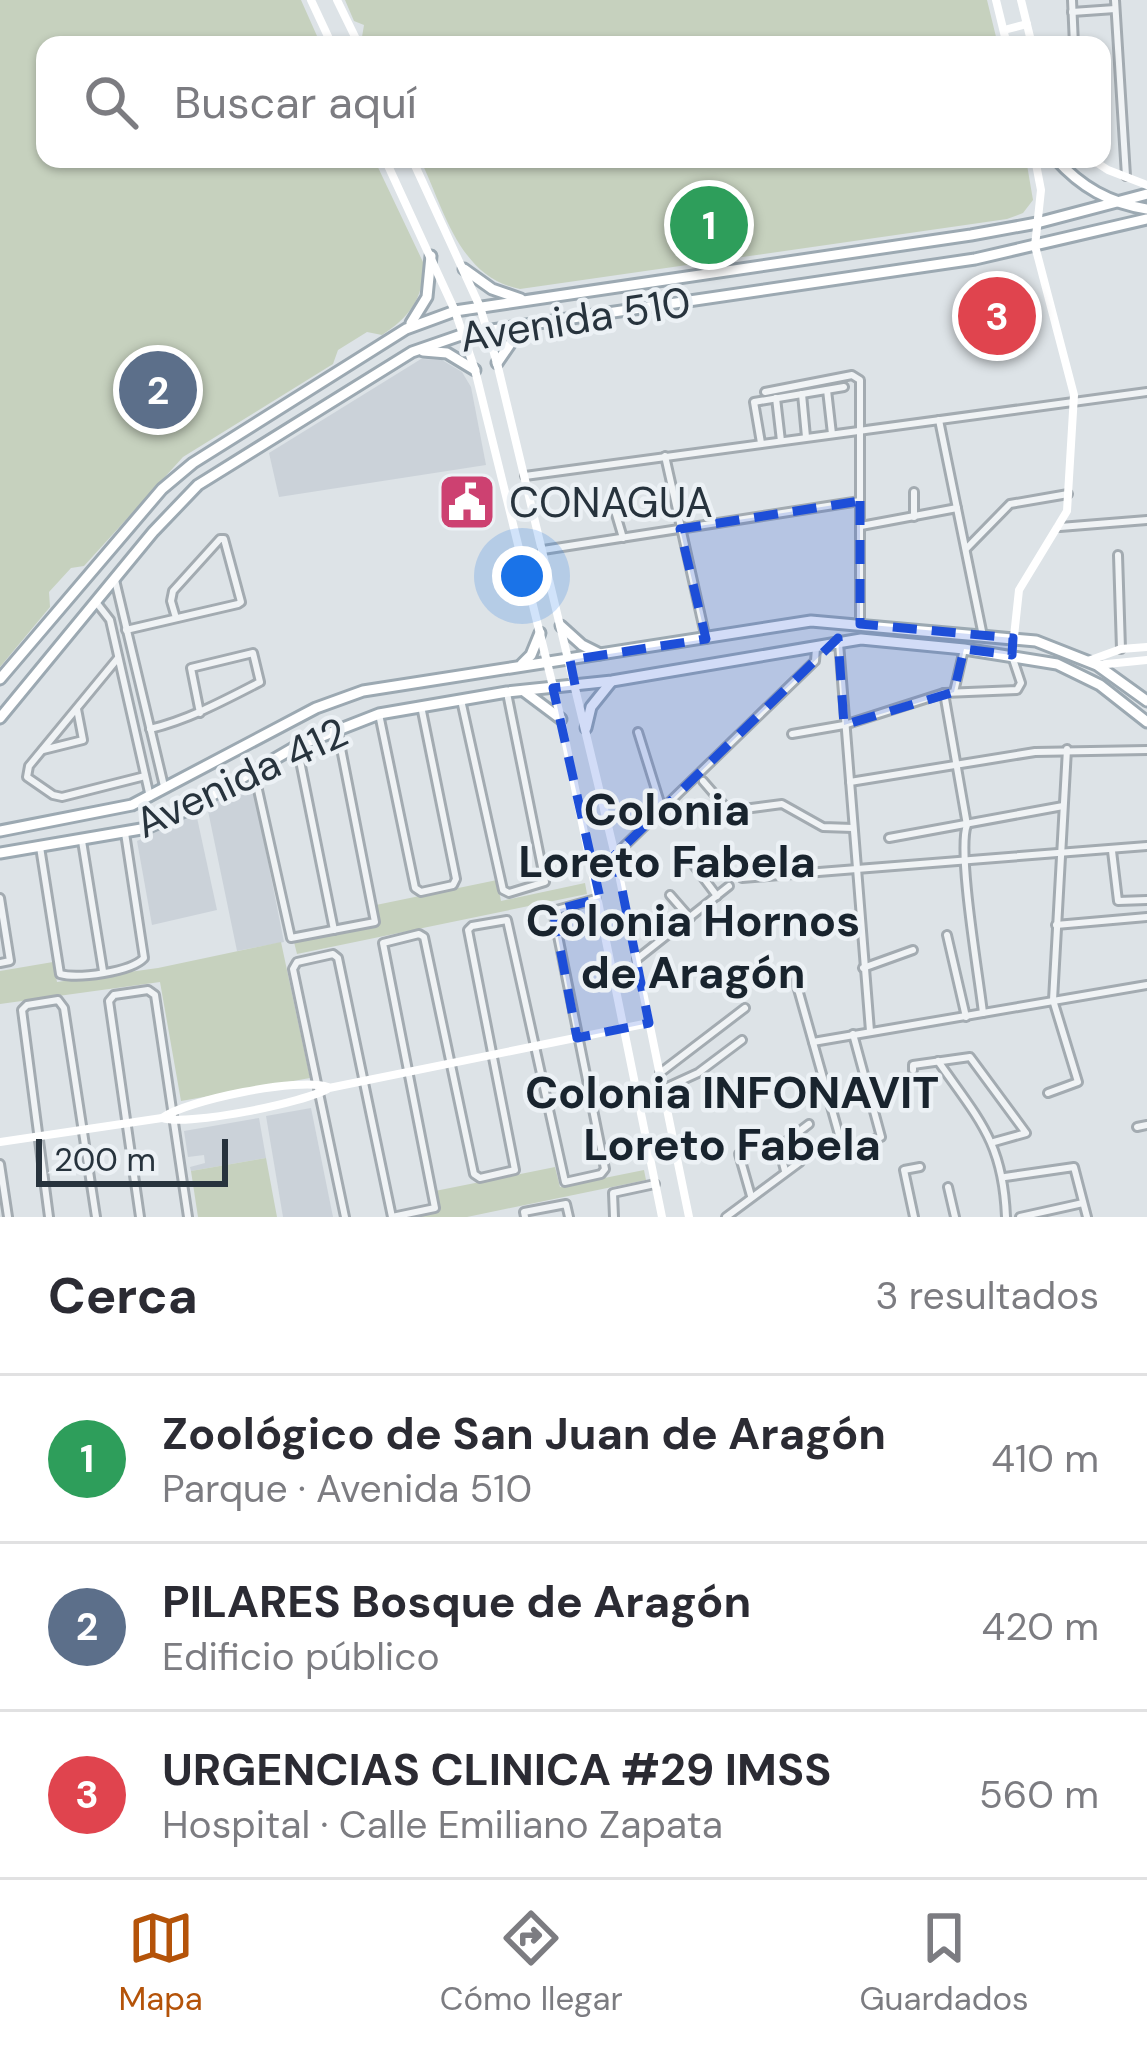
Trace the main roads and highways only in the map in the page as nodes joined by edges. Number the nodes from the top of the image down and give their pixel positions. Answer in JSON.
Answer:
{"nodes":[{"id":1,"x":310,"y":0,"type":"edge"},
{"id":2,"x":338,"y":0,"type":"edge"},
{"id":3,"x":997,"y":0,"type":"edge"},
{"id":4,"x":1021,"y":0,"type":"edge"},
{"id":5,"x":1027,"y":24,"type":"junction"},
{"id":6,"x":1004,"y":30,"type":"junction"},
{"id":7,"x":328,"y":36,"type":"edge"},
{"id":8,"x":354,"y":36,"type":"edge"},
{"id":9,"x":1005,"y":36,"type":"edge"},
{"id":10,"x":1030,"y":36,"type":"edge"},
{"id":11,"x":392,"y":168,"type":"edge"},
{"id":12,"x":416,"y":168,"type":"edge"},
{"id":13,"x":1037,"y":168,"type":"edge"},
{"id":14,"x":1066,"y":168,"type":"edge"},
{"id":15,"x":1105,"y":168,"type":"edge"},
{"id":16,"x":1147,"y":184,"type":"edge"},
{"id":17,"x":1147,"y":194,"type":"edge"},
{"id":18,"x":1118,"y":203,"type":"junction"},
{"id":19,"x":1147,"y":208,"type":"edge"},
{"id":20,"x":1147,"y":219,"type":"edge"},
{"id":21,"x":1037,"y":223,"type":"junction"},
{"id":22,"x":971,"y":236,"type":"junction"},
{"id":23,"x":1035,"y":246,"type":"junction"},
{"id":24,"x":430,"y":256,"type":"junction"},
{"id":25,"x":975,"y":259,"type":"junction"},
{"id":26,"x":770,"y":265,"type":"junction"},
{"id":27,"x":464,"y":269,"type":"junction"},
{"id":28,"x":773,"y":289,"type":"junction"},
{"id":29,"x":602,"y":290,"type":"junction"},
{"id":30,"x":526,"y":301,"type":"junction"},
{"id":31,"x":480,"y":308,"type":"junction"},
{"id":32,"x":455,"y":311,"type":"junction"},
{"id":33,"x":604,"y":314,"type":"junction"},
{"id":34,"x":526,"y":325,"type":"junction"},
{"id":35,"x":406,"y":329,"type":"junction"},
{"id":36,"x":488,"y":330,"type":"junction"},
{"id":37,"x":464,"y":334,"type":"junction"},
{"id":38,"x":412,"y":352,"type":"junction"},
{"id":39,"x":362,"y":357,"type":"junction"},
{"id":40,"x":497,"y":363,"type":"junction"},
{"id":41,"x":475,"y":370,"type":"junction"},
{"id":42,"x":373,"y":375,"type":"junction"},
{"id":43,"x":508,"y":409,"type":"junction"},
{"id":44,"x":485,"y":415,"type":"junction"},
{"id":45,"x":136,"y":517,"type":"junction"},
{"id":46,"x":153,"y":532,"type":"junction"},
{"id":47,"x":561,"y":626,"type":"junction"},
{"id":48,"x":539,"y":633,"type":"junction"},
{"id":49,"x":1013,"y":638,"type":"junction"},
{"id":50,"x":1147,"y":647,"type":"edge"},
{"id":51,"x":605,"y":655,"type":"junction"},
{"id":52,"x":1012,"y":655,"type":"junction"},
{"id":53,"x":570,"y":660,"type":"junction"},
{"id":54,"x":1147,"y":660,"type":"edge"},
{"id":55,"x":547,"y":663,"type":"junction"},
{"id":56,"x":1092,"y":663,"type":"junction"},
{"id":57,"x":517,"y":667,"type":"junction"},
{"id":58,"x":0,"y":679,"type":"edge"},
{"id":59,"x":612,"y":681,"type":"junction"},
{"id":60,"x":576,"y":685,"type":"junction"},
{"id":61,"x":553,"y":688,"type":"junction"},
{"id":62,"x":526,"y":692,"type":"junction"},
{"id":63,"x":1147,"y":701,"type":"edge"},
{"id":64,"x":0,"y":718,"type":"edge"},
{"id":65,"x":561,"y":719,"type":"junction"},
{"id":66,"x":1147,"y":722,"type":"edge"},
{"id":67,"x":586,"y":728,"type":"junction"},
{"id":68,"x":3,"y":829,"type":"edge"},
{"id":69,"x":0,"y":853,"type":"edge"},
{"id":70,"x":649,"y":1023,"type":"junction"},
{"id":71,"x":625,"y":1028,"type":"junction"},
{"id":72,"x":322,"y":1088,"type":"junction"},
{"id":73,"x":173,"y":1116,"type":"junction"},
{"id":74,"x":0,"y":1142,"type":"edge"},
{"id":75,"x":662,"y":1217,"type":"edge"},
{"id":76,"x":688,"y":1217,"type":"edge"}],
"edges":[{"from":1,"to":7,"type":"main road"},
{"from":2,"to":8,"type":"main road"},
{"from":3,"to":6,"type":"main road"},
{"from":4,"to":5,"type":"main road"},
{"from":5,"to":6,"type":"main road"},
{"from":5,"to":10,"type":"main road"},
{"from":6,"to":9,"type":"main road"},
{"from":11,"to":24,"type":"main road"},
{"from":12,"to":27,"type":"main road"},
{"from":13,"to":21,"type":"main road"},
{"from":14,"to":18,"type":"main road"},
{"from":15,"to":16,"type":"main road"},
{"from":17,"to":18,"type":"main road","name":"Avenida 510"},
{"from":18,"to":19,"type":"main road"},
{"from":18,"to":21,"type":"main road","name":"Avenida 510"},
{"from":20,"to":23,"type":"main road","name":"Avenida 510"},
{"from":21,"to":22,"type":"main road","name":"Avenida 510"},
{"from":21,"to":23,"type":"main road"},
{"from":22,"to":25,"type":"main road"},
{"from":22,"to":26,"type":"main road","name":"Avenida 510"},
{"from":23,"to":25,"type":"main road","name":"Avenida 510"},
{"from":23,"to":49,"type":"main road"},
{"from":24,"to":32,"type":"main road"},
{"from":24,"to":35,"type":"main road"},
{"from":25,"to":28,"type":"main road","name":"Avenida 510"},
{"from":26,"to":28,"type":"main road"},
{"from":26,"to":29,"type":"main road","name":"Avenida 510"},
{"from":27,"to":30,"type":"main road"},
{"from":27,"to":31,"type":"main road"},
{"from":28,"to":33,"type":"main road","name":"Avenida 510"},
{"from":29,"to":30,"type":"main road","name":"Avenida 510"},
{"from":29,"to":33,"type":"main road"},
{"from":30,"to":31,"type":"main road","name":"Avenida 510"},
{"from":31,"to":32,"type":"main road","name":"Avenida 510"},
{"from":31,"to":36,"type":"main road"},
{"from":32,"to":35,"type":"main road","name":"Avenida 510"},
{"from":32,"to":37,"type":"main road"},
{"from":33,"to":34,"type":"main road","name":"Avenida 510"},
{"from":34,"to":36,"type":"main road","name":"Avenida 510"},
{"from":34,"to":40,"type":"main road"},
{"from":35,"to":39,"type":"main road","name":"Avenida 510"},
{"from":36,"to":37,"type":"main road","name":"Avenida 510"},
{"from":36,"to":40,"type":"main road"},
{"from":37,"to":38,"type":"main road","name":"Avenida 510"},
{"from":37,"to":41,"type":"main road"},
{"from":38,"to":41,"type":"main road"},
{"from":38,"to":42,"type":"main road","name":"Avenida 510"},
{"from":39,"to":42,"type":"main road"},
{"from":39,"to":45,"type":"main road","name":"Avenida 510"},
{"from":40,"to":43,"type":"main road"},
{"from":41,"to":44,"type":"main road"},
{"from":42,"to":46,"type":"main road","name":"Avenida 510"},
{"from":43,"to":44,"type":"main road"},
{"from":43,"to":47,"type":"main road"},
{"from":44,"to":48,"type":"main road"},
{"from":45,"to":46,"type":"main road"},
{"from":45,"to":58,"type":"main road","name":"Avenida 510"},
{"from":46,"to":64,"type":"main road","name":"Avenida 510"},
{"from":47,"to":51,"type":"main road"},
{"from":47,"to":53,"type":"main road"},
{"from":48,"to":55,"type":"main road"},
{"from":48,"to":57,"type":"main road"},
{"from":49,"to":51,"type":"main road","name":"Avenida 412"},
{"from":49,"to":52,"type":"main road"},
{"from":49,"to":56,"type":"main road","name":"Avenida 412"},
{"from":50,"to":56,"type":"main road"},
{"from":51,"to":53,"type":"main road","name":"Avenida 412"},
{"from":52,"to":59,"type":"main road","name":"Avenida 412"},
{"from":52,"to":66,"type":"main road","name":"Avenida 412"},
{"from":53,"to":55,"type":"main road","name":"Avenida 412"},
{"from":53,"to":60,"type":"main road"},
{"from":54,"to":56,"type":"main road"},
{"from":55,"to":57,"type":"main road","name":"Avenida 412"},
{"from":55,"to":61,"type":"main road"},
{"from":56,"to":63,"type":"main road","name":"Avenida 412"},
{"from":57,"to":68,"type":"main road","name":"Avenida 412"},
{"from":59,"to":60,"type":"main road","name":"Avenida 412"},
{"from":59,"to":67,"type":"main road"},
{"from":60,"to":61,"type":"main road","name":"Avenida 412"},
{"from":60,"to":67,"type":"main road"},
{"from":61,"to":62,"type":"main road","name":"Avenida 412"},
{"from":61,"to":65,"type":"main road"},
{"from":62,"to":65,"type":"main road"},
{"from":62,"to":69,"type":"main road","name":"Avenida 412"},
{"from":65,"to":71,"type":"main road"},
{"from":67,"to":70,"type":"main road"},
{"from":70,"to":71,"type":"main road"},
{"from":70,"to":76,"type":"main road"},
{"from":71,"to":72,"type":"main road"},
{"from":71,"to":75,"type":"main road"},
{"from":72,"to":73,"type":"main road"},
{"from":72,"to":73,"type":"main road"},
{"from":73,"to":74,"type":"main road"}]}
